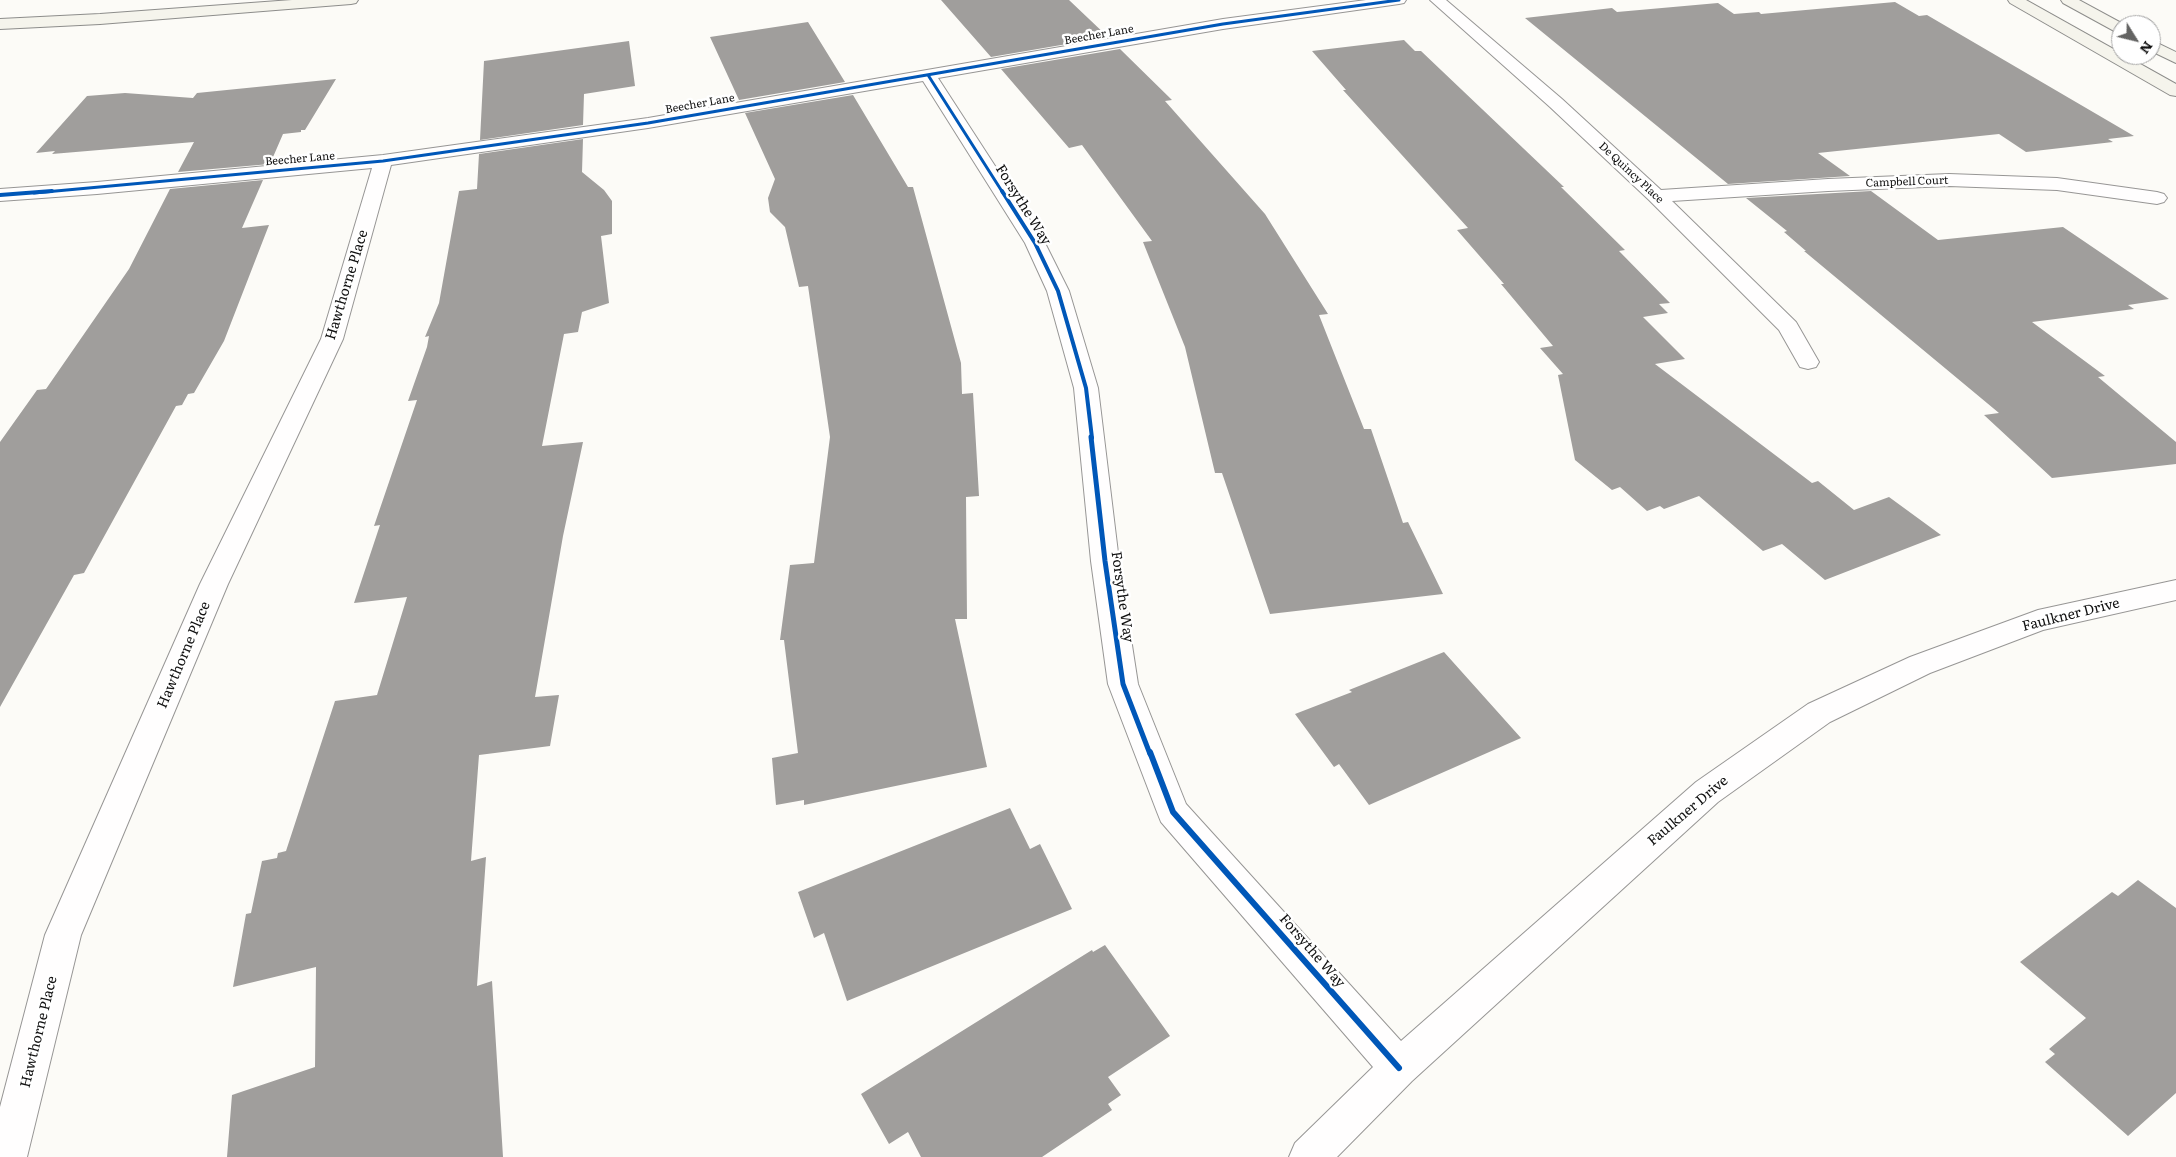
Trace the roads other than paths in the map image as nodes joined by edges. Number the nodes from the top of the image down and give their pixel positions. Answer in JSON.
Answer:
{"nodes":[{"id":1,"x":351,"y":0,"type":"edge"},
{"id":2,"x":1399,"y":0,"type":"edge"},
{"id":3,"x":1437,"y":0,"type":"edge"},
{"id":4,"x":2015,"y":0,"type":"edge"},
{"id":5,"x":2068,"y":0,"type":"edge"},
{"id":6,"x":0,"y":24,"type":"edge"},
{"id":7,"x":2111,"y":24,"type":"edge"},
{"id":8,"x":2161,"y":50,"type":"edge"},
{"id":9,"x":2176,"y":58,"type":"edge"},
{"id":10,"x":928,"y":75,"type":"junction"},
{"id":11,"x":2176,"y":91,"type":"edge"},
{"id":12,"x":383,"y":161,"type":"junction"},
{"id":13,"x":0,"y":195,"type":"edge"},
{"id":14,"x":1656,"y":196,"type":"junction"},
{"id":15,"x":2157,"y":198,"type":"dead end"},
{"id":16,"x":1808,"y":362,"type":"dead end"},
{"id":17,"x":2176,"y":590,"type":"edge"},
{"id":18,"x":1400,"y":1068,"type":"junction"},
{"id":19,"x":7,"y":1157,"type":"edge"},
{"id":20,"x":1309,"y":1157,"type":"edge"}],
"edges":[{"from":1,"to":6,"type":"main road"},
{"from":2,"to":10,"type":"street","name":"Beecher Lane"},
{"from":3,"to":14,"type":"street","name":"De Quincy Place"},
{"from":4,"to":11,"type":"main road"},
{"from":5,"to":7,"type":"main road"},
{"from":8,"to":9,"type":"main road"},
{"from":10,"to":12,"type":"street","name":"Beecher Lane"},
{"from":10,"to":18,"type":"street","name":"Forsythe Way"},
{"from":12,"to":13,"type":"street","name":"Beecher Lane"},
{"from":12,"to":19,"type":"street","name":"Hawthorne Place"},
{"from":14,"to":15,"type":"street","name":"Campbell Court"},
{"from":14,"to":16,"type":"street","name":"De Quincy Place"},
{"from":17,"to":18,"type":"street","name":"Faulkner Drive"},
{"from":18,"to":20,"type":"street","name":"Faulkner Drive"}]}
